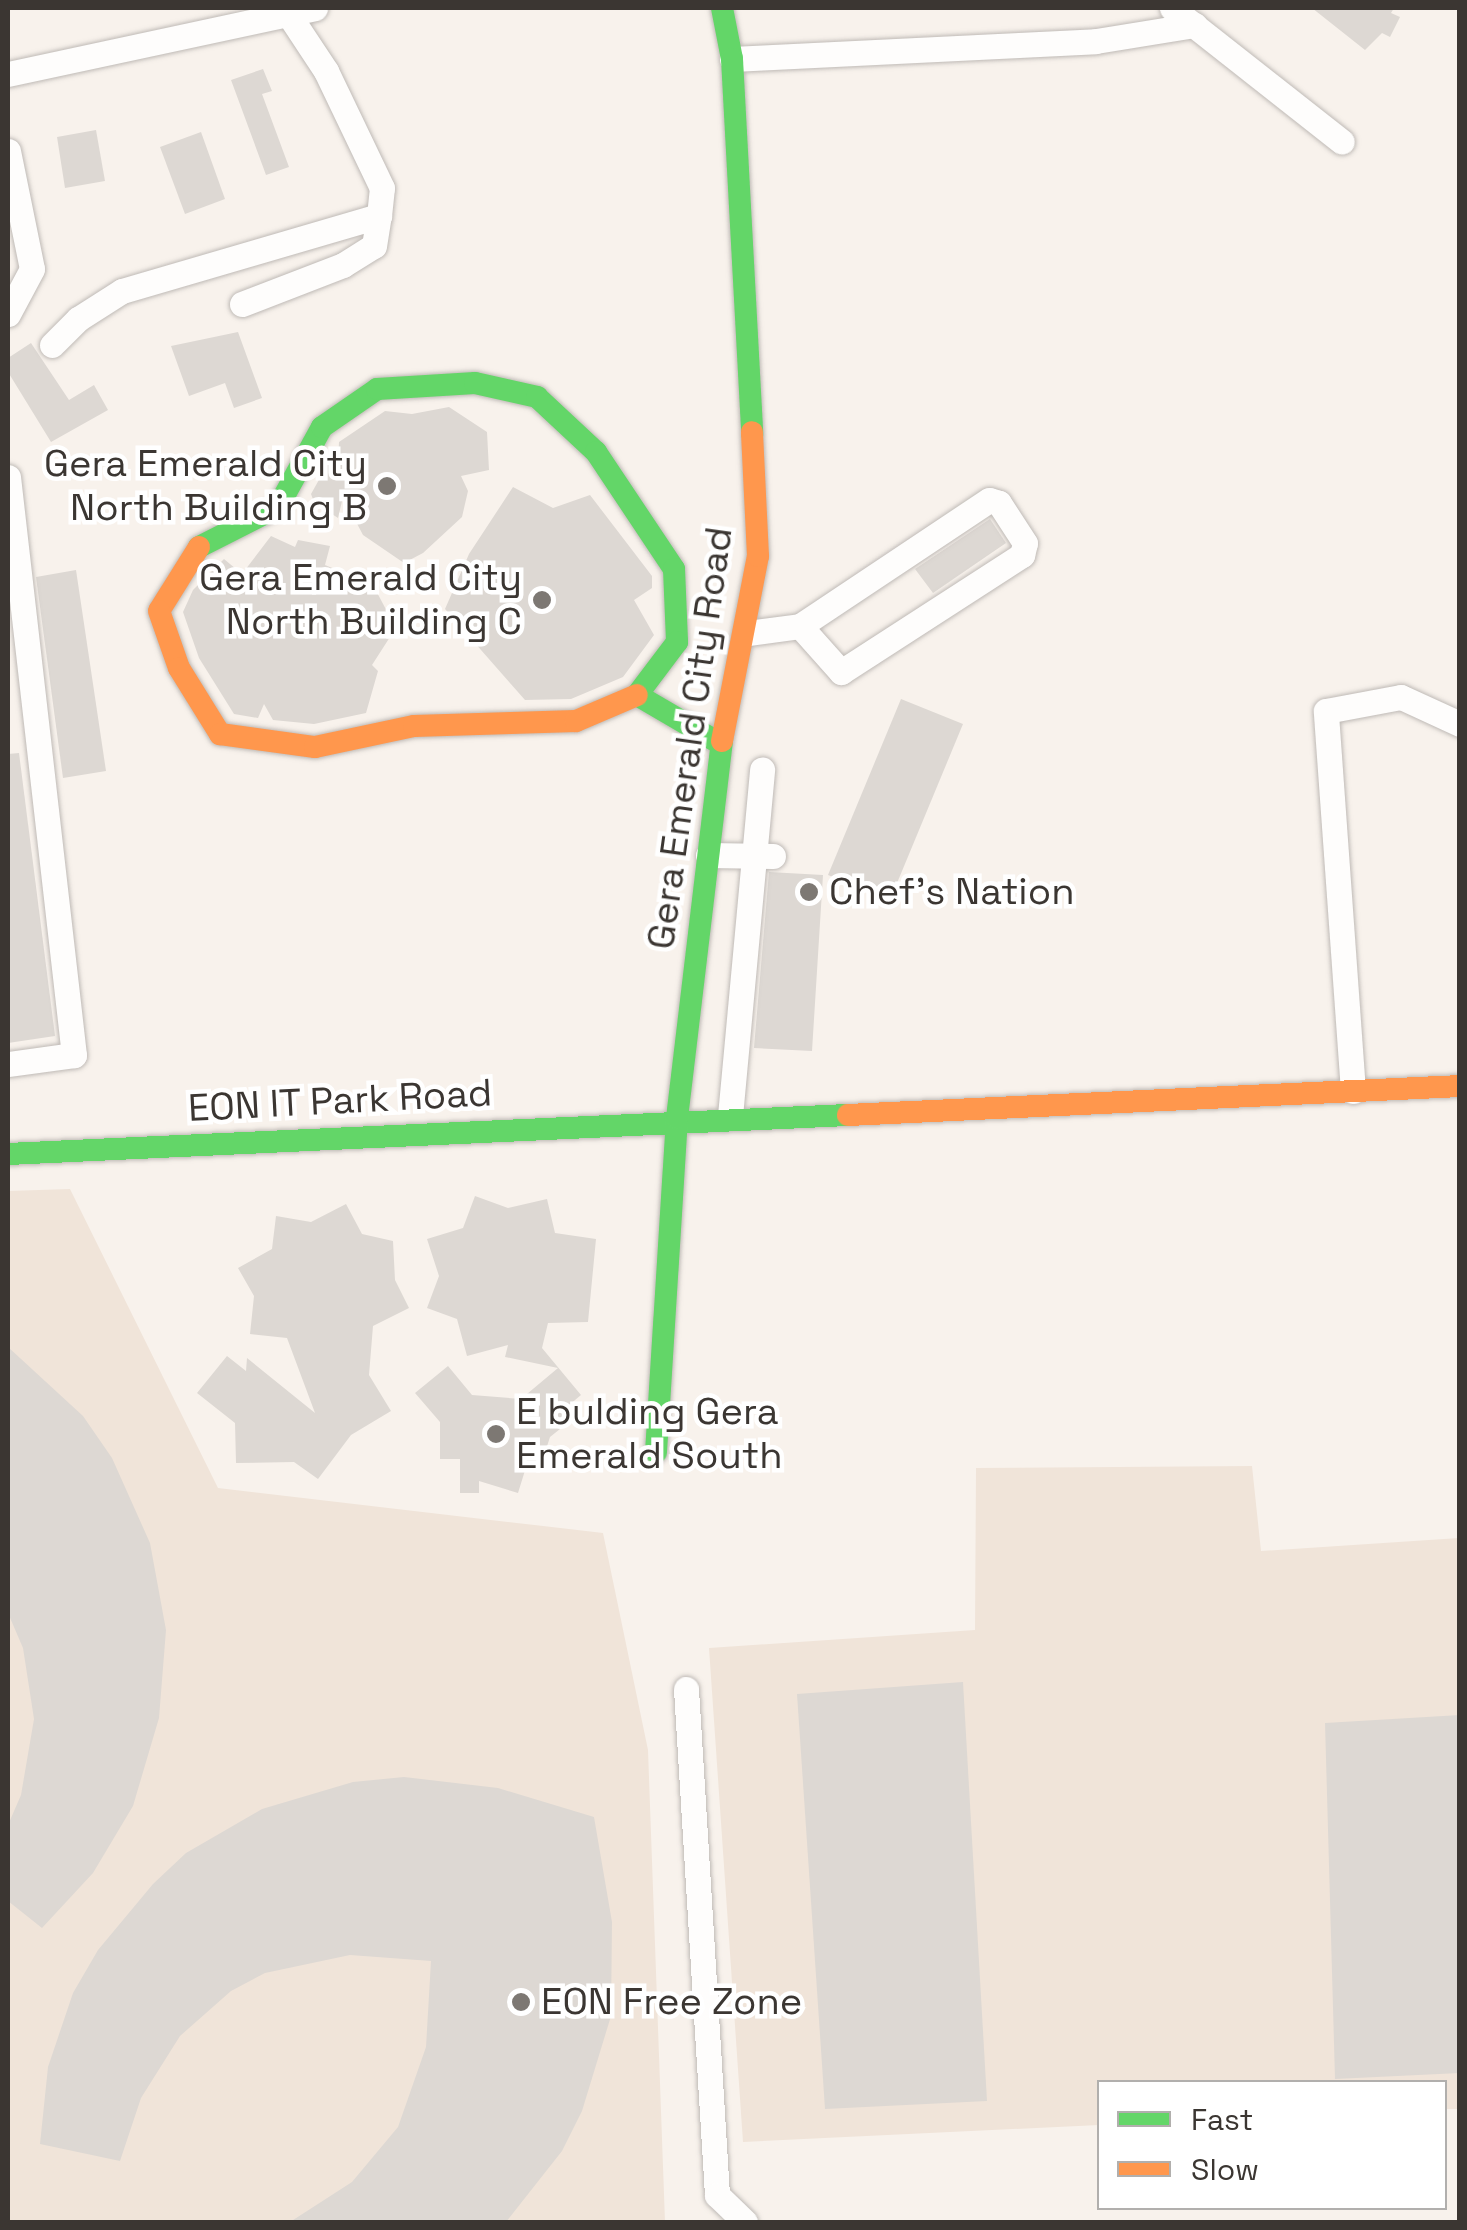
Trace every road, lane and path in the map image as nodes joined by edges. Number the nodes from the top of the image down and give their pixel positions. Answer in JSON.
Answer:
{"nodes":[{"id":1,"x":315,"y":8,"type":"edge"},
{"id":2,"x":722,"y":8,"type":"edge"},
{"id":3,"x":1172,"y":8,"type":"edge"},
{"id":4,"x":289,"y":15,"type":"junction"},
{"id":5,"x":1195,"y":25,"type":"junction"},
{"id":6,"x":732,"y":60,"type":"junction"},
{"id":7,"x":8,"y":74,"type":"edge"},
{"id":8,"x":1342,"y":142,"type":"dead end"},
{"id":9,"x":8,"y":151,"type":"edge"},
{"id":10,"x":13,"y":204,"type":"edge"},
{"id":11,"x":379,"y":216,"type":"junction"},
{"id":12,"x":10,"y":303,"type":"edge"},
{"id":13,"x":242,"y":304,"type":"dead end"},
{"id":14,"x":52,"y":345,"type":"dead end"},
{"id":15,"x":8,"y":478,"type":"edge"},
{"id":16,"x":14,"y":607,"type":"edge"},
{"id":17,"x":800,"y":626,"type":"junction"},
{"id":18,"x":748,"y":632,"type":"junction"},
{"id":19,"x":637,"y":695,"type":"junction"},
{"id":20,"x":1460,"y":724,"type":"edge"},
{"id":21,"x":721,"y":744,"type":"junction"},
{"id":22,"x":762,"y":769,"type":"dead end"},
{"id":23,"x":708,"y":856,"type":"junction"},
{"id":24,"x":763,"y":856,"type":"junction"},
{"id":25,"x":8,"y":1064,"type":"edge"},
{"id":26,"x":1460,"y":1086,"type":"edge"},
{"id":27,"x":1353,"y":1091,"type":"junction"},
{"id":28,"x":730,"y":1116,"type":"junction"},
{"id":29,"x":676,"y":1118,"type":"junction"},
{"id":30,"x":8,"y":1154,"type":"edge"},
{"id":31,"x":656,"y":1452,"type":"dead end"},
{"id":32,"x":686,"y":1689,"type":"dead end"},
{"id":33,"x":745,"y":2222,"type":"edge"}],
"edges":[{"from":1,"to":4,"type":"street"},
{"from":2,"to":6,"type":"street","name":"Gera Emerald City Road"},
{"from":3,"to":5,"type":"street"},
{"from":4,"to":7,"type":"street"},
{"from":4,"to":11,"type":"street"},
{"from":5,"to":6,"type":"street"},
{"from":5,"to":8,"type":"street"},
{"from":6,"to":18,"type":"street","name":"Gera Emerald City Road"},
{"from":9,"to":10,"type":"street"},
{"from":10,"to":12,"type":"street"},
{"from":11,"to":13,"type":"street"},
{"from":11,"to":14,"type":"street"},
{"from":15,"to":16,"type":"street"},
{"from":16,"to":25,"type":"street"},
{"from":17,"to":17,"type":"street"},
{"from":17,"to":18,"type":"street"},
{"from":18,"to":21,"type":"street","name":"Gera Emerald City Road"},
{"from":19,"to":19,"type":"street"},
{"from":19,"to":21,"type":"street"},
{"from":20,"to":27,"type":"street"},
{"from":21,"to":23,"type":"street","name":"Gera Emerald City Road"},
{"from":22,"to":24,"type":"street"},
{"from":23,"to":24,"type":"street"},
{"from":23,"to":29,"type":"street","name":"Gera Emerald City Road"},
{"from":24,"to":28,"type":"street"},
{"from":26,"to":27,"type":"street","name":"EON IT Park Road"},
{"from":27,"to":28,"type":"street","name":"EON IT Park Road"},
{"from":28,"to":29,"type":"street","name":"EON IT Park Road"},
{"from":29,"to":30,"type":"street","name":"EON IT Park Road"},
{"from":29,"to":31,"type":"street","name":"Gera Emerald City Road"},
{"from":32,"to":33,"type":"street"}]}
